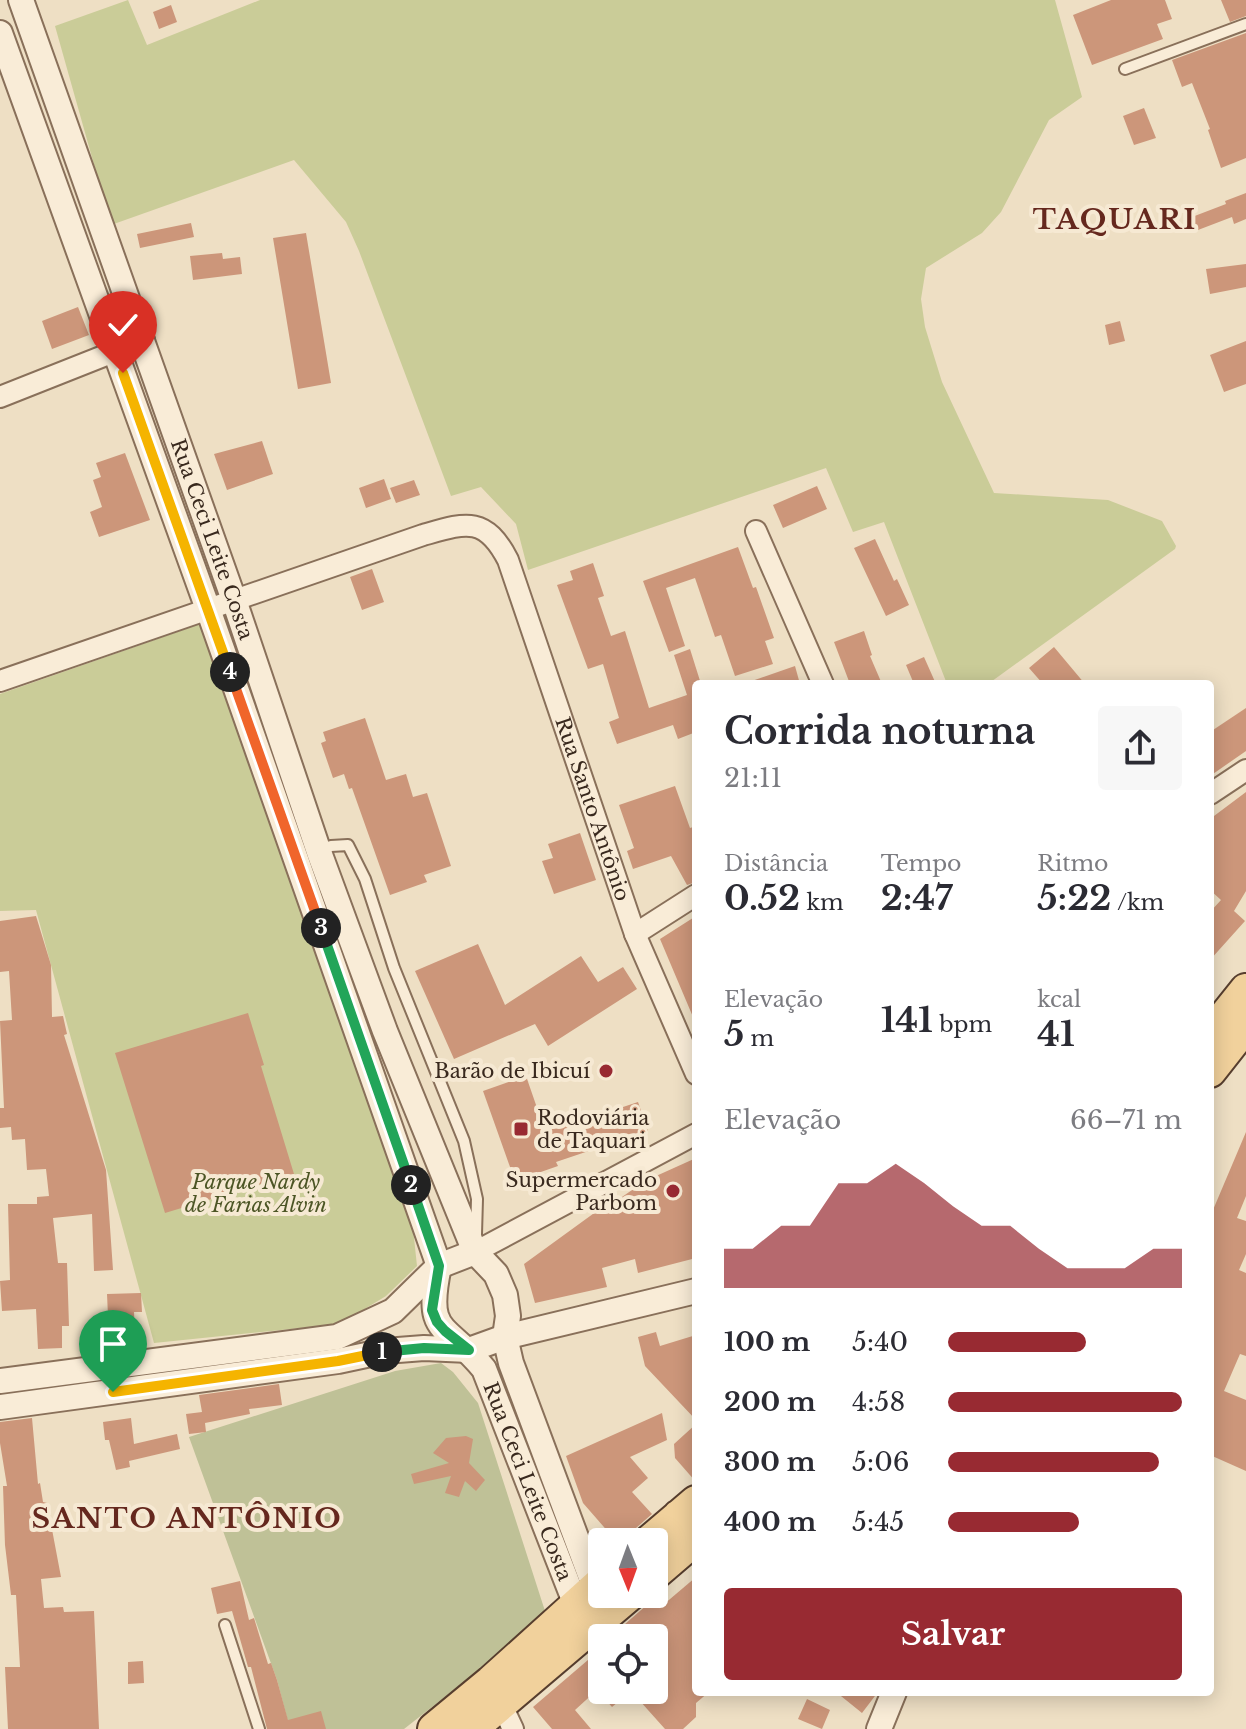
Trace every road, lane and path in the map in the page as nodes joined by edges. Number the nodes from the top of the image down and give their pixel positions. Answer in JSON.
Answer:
{"nodes":[{"id":1,"x":21,"y":0,"type":"edge"},
{"id":2,"x":1246,"y":24,"type":"edge"},
{"id":3,"x":0,"y":33,"type":"edge"},
{"id":4,"x":1125,"y":69,"type":"dead end"},
{"id":5,"x":144,"y":340,"type":"junction"},
{"id":6,"x":116,"y":351,"type":"junction"},
{"id":7,"x":0,"y":397,"type":"edge"},
{"id":8,"x":756,"y":531,"type":"dead end"},
{"id":9,"x":234,"y":600,"type":"junction"},
{"id":10,"x":208,"y":609,"type":"junction"},
{"id":11,"x":821,"y":680,"type":"edge"},
{"id":12,"x":0,"y":681,"type":"edge"},
{"id":13,"x":1246,"y":770,"type":"edge"},
{"id":14,"x":1214,"y":791,"type":"edge"},
{"id":15,"x":308,"y":856,"type":"junction"},
{"id":16,"x":692,"y":898,"type":"edge"},
{"id":17,"x":635,"y":934,"type":"junction"},
{"id":18,"x":1246,"y":990,"type":"edge"},
{"id":19,"x":1246,"y":1025,"type":"edge"},
{"id":20,"x":1214,"y":1030,"type":"edge"},
{"id":21,"x":692,"y":1065,"type":"edge"},
{"id":22,"x":1214,"y":1066,"type":"edge"},
{"id":23,"x":692,"y":1136,"type":"edge"},
{"id":24,"x":475,"y":1252,"type":"junction"},
{"id":25,"x":439,"y":1266,"type":"junction"},
{"id":26,"x":692,"y":1292,"type":"edge"},
{"id":27,"x":505,"y":1337,"type":"junction"},
{"id":28,"x":469,"y":1350,"type":"junction"},
{"id":29,"x":0,"y":1381,"type":"edge"},
{"id":30,"x":0,"y":1407,"type":"edge"},
{"id":31,"x":690,"y":1519,"type":"edge"},
{"id":32,"x":668,"y":1531,"type":"edge"},
{"id":33,"x":588,"y":1552,"type":"edge"},
{"id":34,"x":668,"y":1553,"type":"edge"},
{"id":35,"x":588,"y":1563,"type":"edge"},
{"id":36,"x":595,"y":1608,"type":"edge"},
{"id":37,"x":225,"y":1625,"type":"dead end"},
{"id":38,"x":892,"y":1696,"type":"edge"},
{"id":39,"x":502,"y":1706,"type":"edge"},
{"id":40,"x":259,"y":1729,"type":"edge"},
{"id":41,"x":434,"y":1729,"type":"edge"},
{"id":42,"x":471,"y":1729,"type":"edge"},
{"id":43,"x":879,"y":1729,"type":"edge"}],
"edges":[{"from":1,"to":5,"type":"street","name":"Rua Ceci Leite Costa"},
{"from":2,"to":4,"type":"lane"},
{"from":3,"to":6,"type":"street","name":"Rua Ceci Leite Costa"},
{"from":5,"to":6,"type":"street"},
{"from":5,"to":9,"type":"street","name":"Rua Ceci Leite Costa"},
{"from":6,"to":7,"type":"street"},
{"from":6,"to":10,"type":"street","name":"Rua Ceci Leite Costa"},
{"from":8,"to":11,"type":"street"},
{"from":9,"to":10,"type":"street"},
{"from":9,"to":15,"type":"street","name":"Rua Ceci Leite Costa"},
{"from":9,"to":17,"type":"street","name":"Rua Santo Antônio"},
{"from":10,"to":12,"type":"street"},
{"from":10,"to":15,"type":"street","name":"Rua Ceci Leite Costa"},
{"from":13,"to":14,"type":"street"},
{"from":15,"to":24,"type":"street","name":"Rua Ceci Leite Costa"},
{"from":15,"to":24,"type":"lane"},
{"from":15,"to":25,"type":"street","name":"Rua Ceci Leite Costa"},
{"from":16,"to":17,"type":"street"},
{"from":17,"to":21,"type":"street","name":"Rua Santo Antônio"},
{"from":18,"to":20,"type":"main road"},
{"from":19,"to":22,"type":"main road"},
{"from":23,"to":24,"type":"street"},
{"from":24,"to":25,"type":"street"},
{"from":24,"to":27,"type":"street","name":"Rua Ceci Leite Costa"},
{"from":25,"to":28,"type":"street","name":"Rua Ceci Leite Costa"},
{"from":25,"to":29,"type":"street"},
{"from":26,"to":27,"type":"street"},
{"from":27,"to":28,"type":"street"},
{"from":27,"to":33,"type":"street","name":"Rua Ceci Leite Costa"},
{"from":28,"to":30,"type":"street"},
{"from":28,"to":35,"type":"street","name":"Rua Ceci Leite Costa"},
{"from":31,"to":32,"type":"main road"},
{"from":31,"to":34,"type":"main road"},
{"from":36,"to":39,"type":"main road"},
{"from":37,"to":40,"type":"lane"},
{"from":38,"to":43,"type":"street"},
{"from":39,"to":41,"type":"main road"},
{"from":39,"to":42,"type":"main road"}]}
